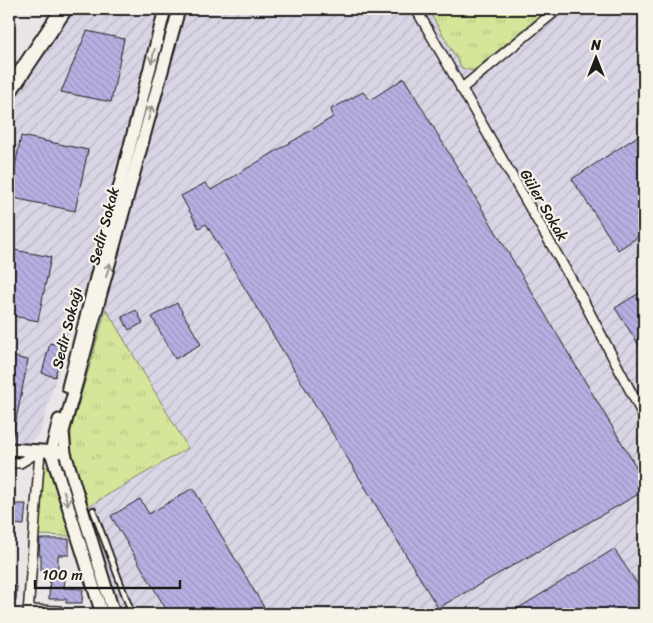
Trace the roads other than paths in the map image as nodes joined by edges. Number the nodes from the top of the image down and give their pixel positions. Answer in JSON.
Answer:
{"nodes":[{"id":1,"x":52,"y":9,"type":"edge"},
{"id":2,"x":64,"y":9,"type":"edge"},
{"id":3,"x":165,"y":9,"type":"edge"},
{"id":4,"x":179,"y":9,"type":"edge"},
{"id":5,"x":416,"y":9,"type":"edge"},
{"id":6,"x":558,"y":9,"type":"edge"},
{"id":7,"x":9,"y":72,"type":"edge"},
{"id":8,"x":461,"y":89,"type":"junction"},
{"id":9,"x":9,"y":91,"type":"edge"},
{"id":10,"x":644,"y":417,"type":"edge"},
{"id":11,"x":9,"y":449,"type":"edge"},
{"id":12,"x":45,"y":452,"type":"junction"},
{"id":13,"x":65,"y":453,"type":"junction"},
{"id":14,"x":9,"y":464,"type":"edge"},
{"id":15,"x":93,"y":510,"type":"dead end"},
{"id":16,"x":130,"y":609,"type":"junction"},
{"id":17,"x":29,"y":612,"type":"edge"},
{"id":18,"x":63,"y":614,"type":"edge"},
{"id":19,"x":102,"y":614,"type":"edge"},
{"id":20,"x":116,"y":614,"type":"edge"},
{"id":21,"x":132,"y":614,"type":"edge"}],
"edges":[{"from":1,"to":7,"type":"main road"},
{"from":2,"to":9,"type":"main road"},
{"from":3,"to":12,"type":"street","name":"Sedir Sokağı","one_way":true},
{"from":13,"to":4,"type":"street","name":"Sedir Sokak","one_way":true},
{"from":5,"to":8,"type":"street","name":"Güler Sokak"},
{"from":6,"to":8,"type":"street"},
{"from":8,"to":10,"type":"street","name":"Güler Sokak"},
{"from":11,"to":12,"type":"street"},
{"from":12,"to":13,"type":"street"},
{"from":12,"to":14,"type":"street"},
{"from":12,"to":17,"type":"street"},
{"from":12,"to":19,"type":"street","one_way":true},
{"from":13,"to":20,"type":"street","name":"Sedir Sokak"},
{"from":15,"to":16,"type":"lane"},
{"from":16,"to":20,"type":"lane"},
{"from":16,"to":21,"type":"lane"},
{"from":17,"to":18,"type":"street"}]}
